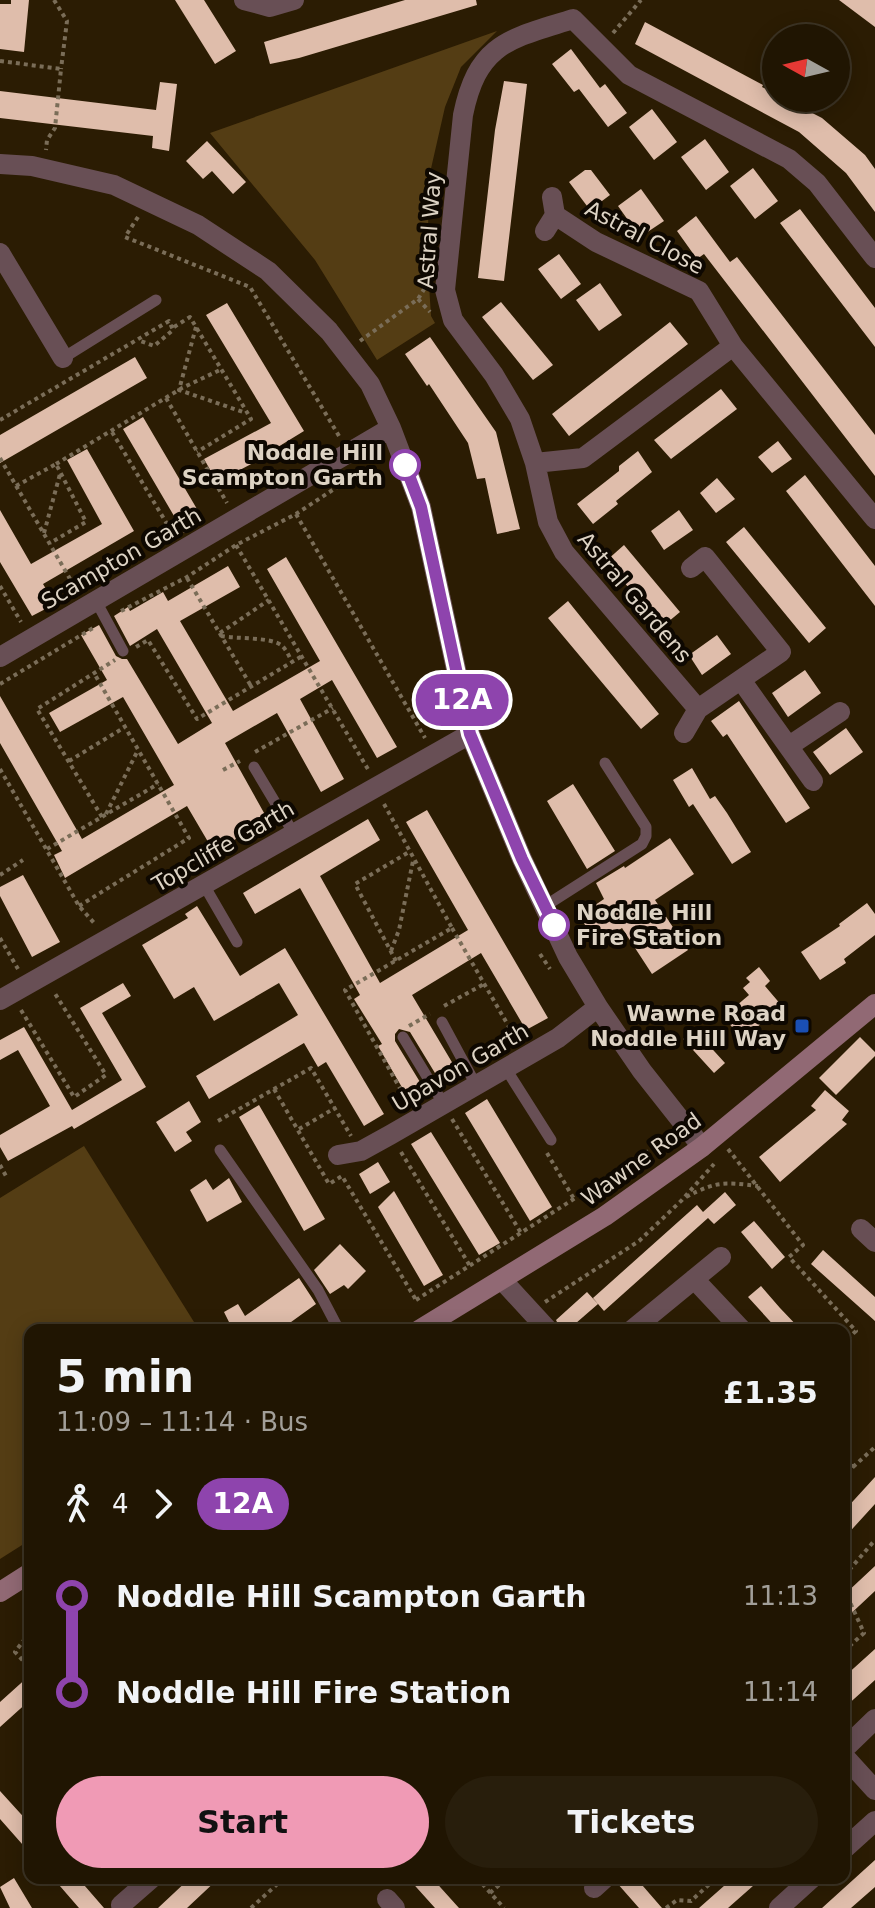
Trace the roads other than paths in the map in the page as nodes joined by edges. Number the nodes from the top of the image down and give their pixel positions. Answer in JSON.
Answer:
{"nodes":[{"id":1,"x":244,"y":0,"type":"edge"},
{"id":2,"x":294,"y":0,"type":"edge"},
{"id":3,"x":570,"y":10,"type":"edge"},
{"id":4,"x":0,"y":164,"type":"edge"},
{"id":5,"x":551,"y":214,"type":"dead end"},
{"id":6,"x":0,"y":253,"type":"edge"},
{"id":7,"x":875,"y":258,"type":"edge"},
{"id":8,"x":156,"y":300,"type":"dead end"},
{"id":9,"x":733,"y":346,"type":"junction"},
{"id":10,"x":63,"y":358,"type":"joint"},
{"id":11,"x":391,"y":428,"type":"junction"},
{"id":12,"x":535,"y":463,"type":"junction"},
{"id":13,"x":875,"y":519,"type":"edge"},
{"id":14,"x":691,"y":568,"type":"dead end"},
{"id":15,"x":96,"y":609,"type":"junction"},
{"id":16,"x":123,"y":653,"type":"road end"},
{"id":17,"x":0,"y":657,"type":"edge"},
{"id":18,"x":741,"y":680,"type":"junction"},
{"id":19,"x":698,"y":709,"type":"junction"},
{"id":20,"x":840,"y":712,"type":"dead end"},
{"id":21,"x":684,"y":733,"type":"dead end"},
{"id":22,"x":470,"y":734,"type":"junction"},
{"id":23,"x":789,"y":746,"type":"junction"},
{"id":24,"x":605,"y":763,"type":"dead end"},
{"id":25,"x":254,"y":767,"type":"dead end"},
{"id":26,"x":813,"y":781,"type":"dead end"},
{"id":27,"x":294,"y":834,"type":"junction"},
{"id":28,"x":204,"y":885,"type":"junction"},
{"id":29,"x":545,"y":906,"type":"junction"},
{"id":30,"x":237,"y":942,"type":"dead end"},
{"id":31,"x":20,"y":989,"type":"edge"},
{"id":32,"x":875,"y":1004,"type":"edge"},
{"id":33,"x":598,"y":1007,"type":"junction"},
{"id":34,"x":442,"y":1022,"type":"dead end"},
{"id":35,"x":403,"y":1037,"type":"dead end"},
{"id":36,"x":506,"y":1069,"type":"junction"},
{"id":37,"x":476,"y":1085,"type":"junction"},
{"id":38,"x":443,"y":1103,"type":"junction"},
{"id":39,"x":551,"y":1140,"type":"road end"},
{"id":40,"x":702,"y":1147,"type":"junction"},
{"id":41,"x":220,"y":1150,"type":"dead end"},
{"id":42,"x":338,"y":1155,"type":"dead end"},
{"id":43,"x":721,"y":1257,"type":"dead end"},
{"id":44,"x":694,"y":1279,"type":"junction"},
{"id":45,"x":502,"y":1280,"type":"junction"},
{"id":46,"x":336,"y":1324,"type":"edge"},
{"id":47,"x":430,"y":1324,"type":"edge"},
{"id":48,"x":542,"y":1324,"type":"edge"},
{"id":49,"x":639,"y":1324,"type":"edge"},
{"id":50,"x":736,"y":1324,"type":"edge"},
{"id":51,"x":24,"y":1577,"type":"edge"},
{"id":52,"x":0,"y":1592,"type":"edge"},
{"id":53,"x":875,"y":1719,"type":"edge"},
{"id":54,"x":850,"y":1743,"type":"edge"},
{"id":55,"x":850,"y":1763,"type":"edge"},
{"id":56,"x":875,"y":1790,"type":"edge"},
{"id":57,"x":875,"y":1821,"type":"edge"},
{"id":58,"x":850,"y":1844,"type":"edge"},
{"id":59,"x":145,"y":1884,"type":"edge"},
{"id":60,"x":805,"y":1884,"type":"edge"},
{"id":61,"x":121,"y":1905,"type":"dead end"},
{"id":62,"x":779,"y":1908,"type":"edge"}],
"edges":[{"from":1,"to":2,"type":"street"},
{"from":3,"to":7,"type":"street","name":"Astral Way"},
{"from":3,"to":12,"type":"street","name":"Astral Way"},
{"from":4,"to":11,"type":"street"},
{"from":5,"to":9,"type":"street","name":"Astral Close"},
{"from":6,"to":10,"type":"street"},
{"from":8,"to":10,"type":"lane"},
{"from":9,"to":12,"type":"street"},
{"from":9,"to":13,"type":"street"},
{"from":11,"to":15,"type":"street","name":"Scampton Garth"},
{"from":11,"to":22,"type":"street"},
{"from":12,"to":19,"type":"street","name":"Astral Gardens"},
{"from":14,"to":18,"type":"street"},
{"from":15,"to":16,"type":"lane"},
{"from":15,"to":17,"type":"street","name":"Scampton Garth"},
{"from":18,"to":19,"type":"street"},
{"from":18,"to":23,"type":"street"},
{"from":19,"to":21,"type":"street"},
{"from":20,"to":23,"type":"street"},
{"from":22,"to":27,"type":"street","name":"Topcliffe Garth"},
{"from":22,"to":29,"type":"street"},
{"from":23,"to":26,"type":"street"},
{"from":24,"to":29,"type":"lane"},
{"from":25,"to":27,"type":"lane"},
{"from":27,"to":28,"type":"street","name":"Topcliffe Garth"},
{"from":28,"to":30,"type":"lane"},
{"from":28,"to":31,"type":"street","name":"Topcliffe Garth"},
{"from":29,"to":33,"type":"street"},
{"from":32,"to":40,"type":"street","name":"Wawne Road"},
{"from":33,"to":36,"type":"street","name":"Upavon Garth"},
{"from":33,"to":40,"type":"street"},
{"from":34,"to":37,"type":"lane"},
{"from":35,"to":38,"type":"lane"},
{"from":36,"to":37,"type":"street","name":"Upavon Garth"},
{"from":36,"to":39,"type":"lane"},
{"from":37,"to":38,"type":"street","name":"Upavon Garth"},
{"from":38,"to":42,"type":"street","name":"Upavon Garth"},
{"from":40,"to":45,"type":"street","name":"Wawne Road"},
{"from":41,"to":46,"type":"lane"},
{"from":43,"to":44,"type":"street"},
{"from":44,"to":49,"type":"street"},
{"from":44,"to":50,"type":"street"},
{"from":45,"to":47,"type":"street","name":"Wawne Road"},
{"from":45,"to":48,"type":"street"},
{"from":51,"to":52,"type":"street"},
{"from":53,"to":54,"type":"street"},
{"from":55,"to":56,"type":"street"},
{"from":57,"to":58,"type":"street"},
{"from":59,"to":61,"type":"street"},
{"from":60,"to":62,"type":"street"}]}
